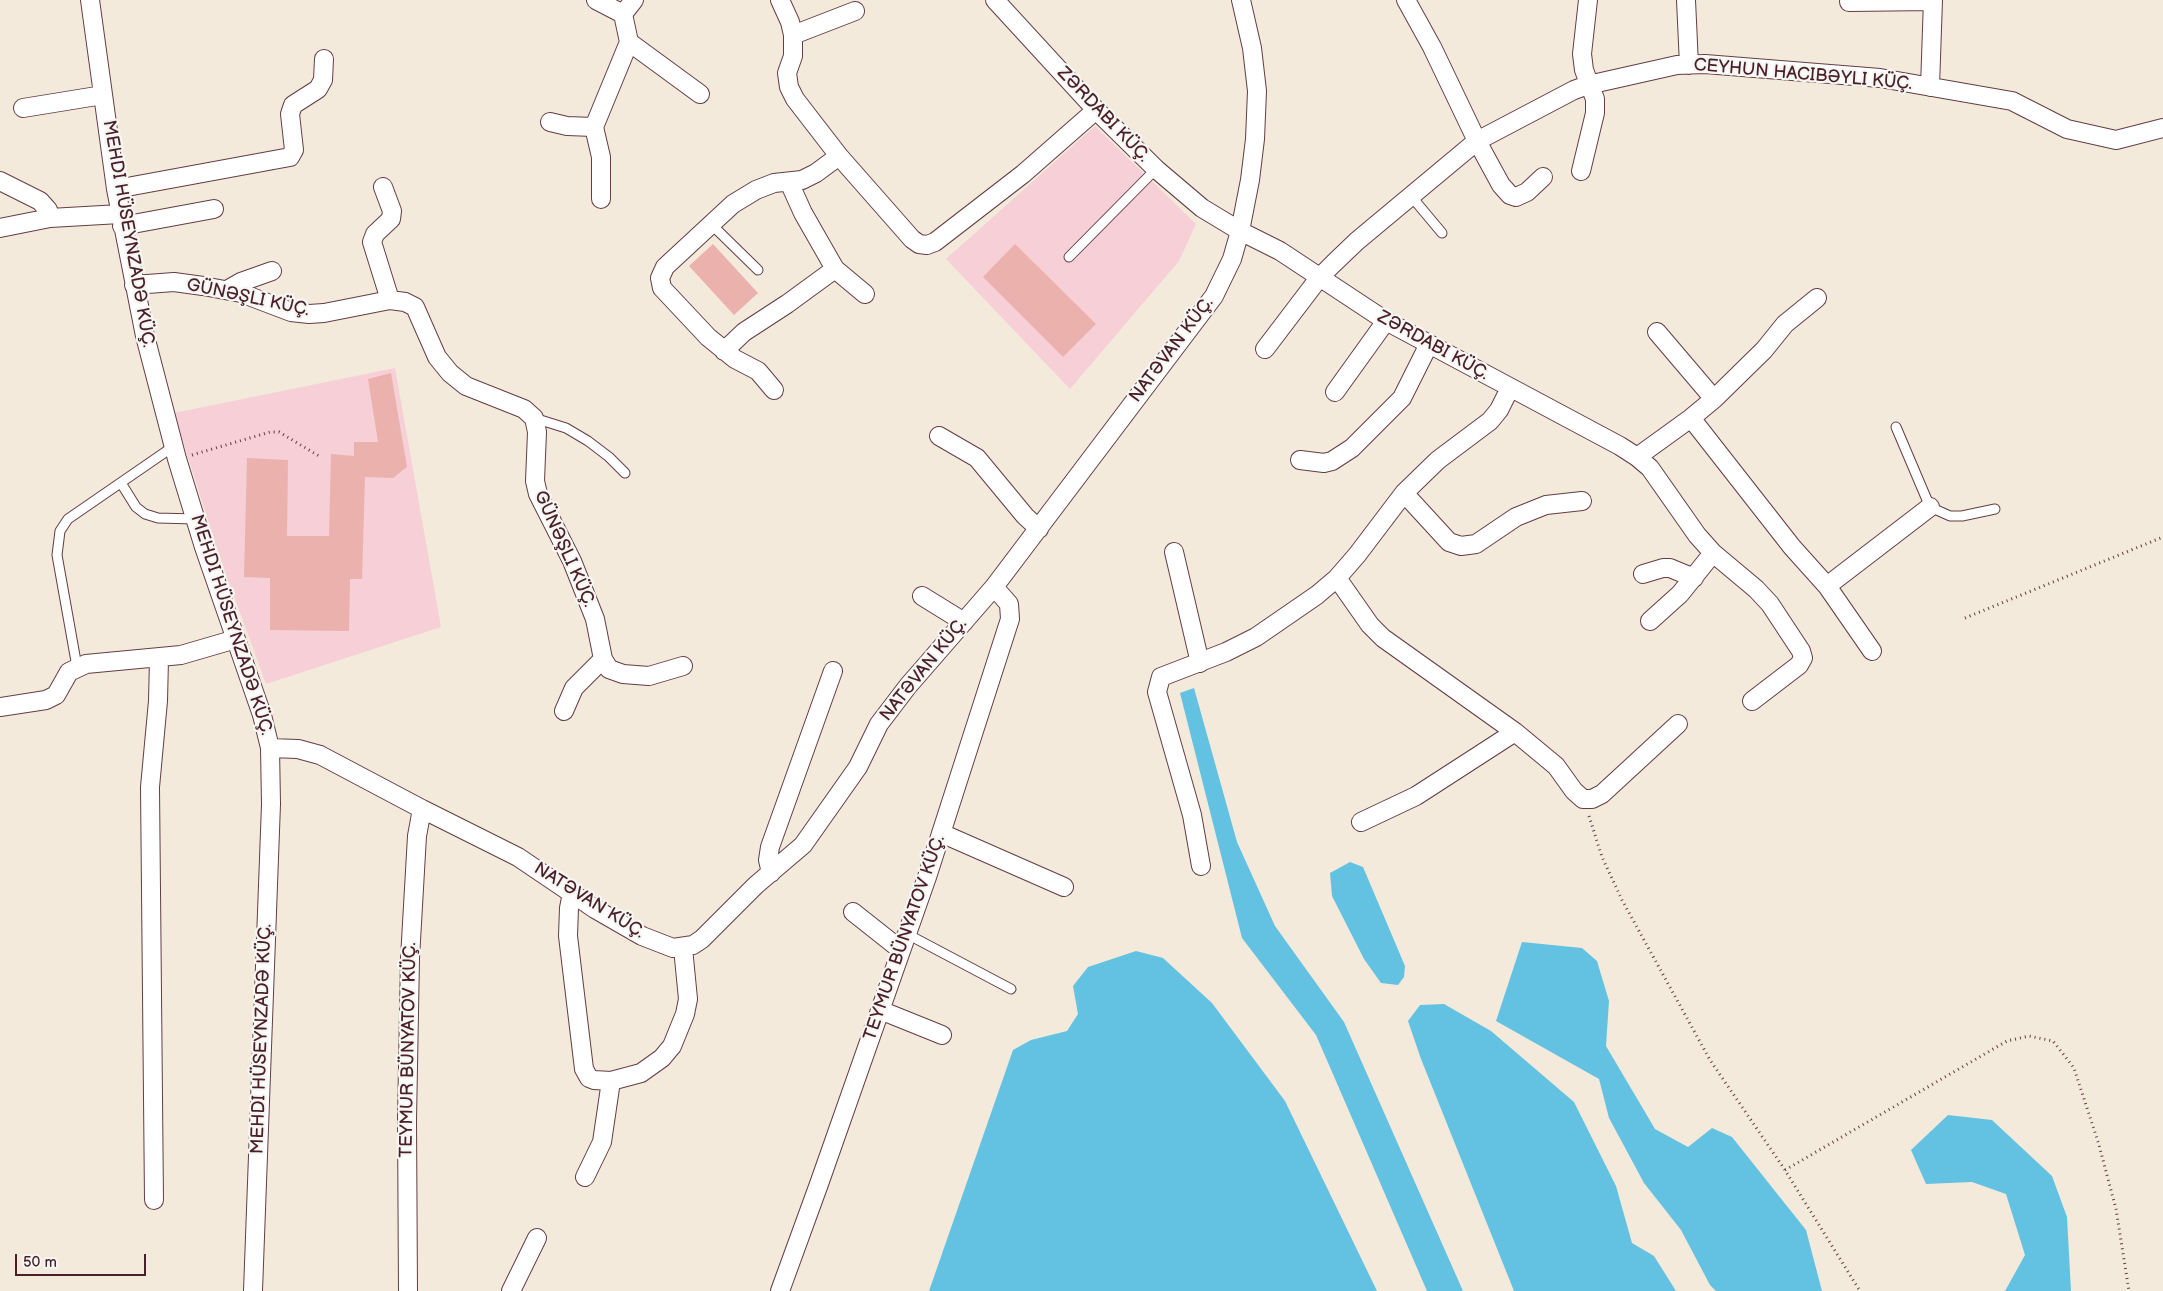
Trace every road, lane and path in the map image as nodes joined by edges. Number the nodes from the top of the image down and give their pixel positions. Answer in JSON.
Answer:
{"nodes":[{"id":1,"x":90,"y":0,"type":"edge"},
{"id":2,"x":596,"y":0,"type":"edge"},
{"id":3,"x":780,"y":0,"type":"edge"},
{"id":4,"x":995,"y":0,"type":"edge"},
{"id":5,"x":1242,"y":0,"type":"edge"},
{"id":6,"x":1406,"y":0,"type":"edge"},
{"id":7,"x":1588,"y":0,"type":"edge"},
{"id":8,"x":1686,"y":0,"type":"edge"},
{"id":9,"x":1933,"y":0,"type":"edge"},
{"id":10,"x":1850,"y":2,"type":"dead end"},
{"id":11,"x":629,"y":7,"type":"edge"},
{"id":12,"x":855,"y":11,"type":"dead end"},
{"id":13,"x":793,"y":35,"type":"junction"},
{"id":14,"x":629,"y":42,"type":"junction"},
{"id":15,"x":324,"y":59,"type":"dead end"},
{"id":16,"x":1689,"y":65,"type":"junction"},
{"id":17,"x":1588,"y":85,"type":"junction"},
{"id":18,"x":1930,"y":87,"type":"junction"},
{"id":19,"x":700,"y":94,"type":"dead end"},
{"id":20,"x":103,"y":95,"type":"junction"},
{"id":21,"x":23,"y":108,"type":"dead end"},
{"id":22,"x":1096,"y":110,"type":"junction"},
{"id":23,"x":550,"y":122,"type":"dead end"},
{"id":24,"x":594,"y":127,"type":"junction"},
{"id":25,"x":2163,"y":128,"type":"edge"},
{"id":26,"x":1477,"y":141,"type":"junction"},
{"id":27,"x":839,"y":156,"type":"junction"},
{"id":28,"x":1156,"y":169,"type":"junction"},
{"id":29,"x":1581,"y":171,"type":"dead end"},
{"id":30,"x":1543,"y":177,"type":"dead end"},
{"id":31,"x":0,"y":180,"type":"edge"},
{"id":32,"x":789,"y":182,"type":"junction"},
{"id":33,"x":384,"y":187,"type":"dead end"},
{"id":34,"x":116,"y":189,"type":"junction"},
{"id":35,"x":1411,"y":196,"type":"junction"},
{"id":36,"x":602,"y":199,"type":"dead end"},
{"id":37,"x":214,"y":209,"type":"dead end"},
{"id":38,"x":50,"y":218,"type":"junction"},
{"id":39,"x":121,"y":220,"type":"junction"},
{"id":40,"x":711,"y":224,"type":"junction"},
{"id":41,"x":0,"y":228,"type":"edge"},
{"id":42,"x":1240,"y":231,"type":"junction"},
{"id":43,"x":1442,"y":233,"type":"dead end"},
{"id":44,"x":1069,"y":257,"type":"dead end"},
{"id":45,"x":834,"y":269,"type":"junction"},
{"id":46,"x":758,"y":270,"type":"dead end"},
{"id":47,"x":272,"y":271,"type":"dead end"},
{"id":48,"x":1319,"y":278,"type":"junction"},
{"id":49,"x":134,"y":285,"type":"junction"},
{"id":50,"x":227,"y":290,"type":"junction"},
{"id":51,"x":866,"y":294,"type":"dead end"},
{"id":52,"x":1817,"y":298,"type":"dead end"},
{"id":53,"x":390,"y":300,"type":"junction"},
{"id":54,"x":1386,"y":320,"type":"junction"},
{"id":55,"x":1657,"y":332,"type":"dead end"},
{"id":56,"x":1429,"y":344,"type":"junction"},
{"id":57,"x":1265,"y":349,"type":"dead end"},
{"id":58,"x":724,"y":351,"type":"junction"},
{"id":59,"x":1510,"y":388,"type":"junction"},
{"id":60,"x":774,"y":390,"type":"dead end"},
{"id":61,"x":1335,"y":392,"type":"dead end"},
{"id":62,"x":1714,"y":399,"type":"junction"},
{"id":63,"x":534,"y":418,"type":"junction"},
{"id":64,"x":1691,"y":418,"type":"junction"},
{"id":65,"x":1896,"y":427,"type":"dead end"},
{"id":66,"x":939,"y":436,"type":"dead end"},
{"id":67,"x":175,"y":453,"type":"junction"},
{"id":68,"x":319,"y":456,"type":"dead end"},
{"id":69,"x":1637,"y":457,"type":"junction"},
{"id":70,"x":1300,"y":460,"type":"dead end"},
{"id":71,"x":625,"y":473,"type":"dead end"},
{"id":72,"x":120,"y":483,"type":"junction"},
{"id":73,"x":1404,"y":493,"type":"junction"},
{"id":74,"x":1582,"y":502,"type":"dead end"},
{"id":75,"x":1930,"y":507,"type":"junction"},
{"id":76,"x":1995,"y":509,"type":"dead end"},
{"id":77,"x":195,"y":519,"type":"junction"},
{"id":78,"x":1039,"y":529,"type":"junction"},
{"id":79,"x":2163,"y":538,"type":"edge"},
{"id":80,"x":1174,"y":552,"type":"dead end"},
{"id":81,"x":1713,"y":552,"type":"junction"},
{"id":82,"x":1643,"y":574,"type":"dead end"},
{"id":83,"x":1337,"y":578,"type":"junction"},
{"id":84,"x":1694,"y":578,"type":"junction"},
{"id":85,"x":1827,"y":586,"type":"junction"},
{"id":86,"x":994,"y":587,"type":"junction"},
{"id":87,"x":922,"y":596,"type":"dead end"},
{"id":88,"x":1965,"y":618,"type":"dead end"},
{"id":89,"x":1650,"y":621,"type":"dead end"},
{"id":90,"x":964,"y":622,"type":"junction"},
{"id":91,"x":236,"y":640,"type":"junction"},
{"id":92,"x":1872,"y":651,"type":"dead end"},
{"id":93,"x":158,"y":659,"type":"junction"},
{"id":94,"x":603,"y":659,"type":"junction"},
{"id":95,"x":1200,"y":663,"type":"junction"},
{"id":96,"x":683,"y":666,"type":"dead end"},
{"id":97,"x":77,"y":667,"type":"junction"},
{"id":98,"x":833,"y":671,"type":"dead end"},
{"id":99,"x":1752,"y":702,"type":"dead end"},
{"id":100,"x":0,"y":707,"type":"edge"},
{"id":101,"x":564,"y":711,"type":"dead end"},
{"id":102,"x":1678,"y":724,"type":"dead end"},
{"id":103,"x":1515,"y":732,"type":"junction"},
{"id":104,"x":270,"y":748,"type":"junction"},
{"id":105,"x":1583,"y":799,"type":"junction"},
{"id":106,"x":422,"y":809,"type":"junction"},
{"id":107,"x":1361,"y":822,"type":"dead end"},
{"id":108,"x":941,"y":833,"type":"junction"},
{"id":109,"x":1201,"y":866,"type":"dead end"},
{"id":110,"x":770,"y":873,"type":"junction"},
{"id":111,"x":1064,"y":887,"type":"dead end"},
{"id":112,"x":572,"y":893,"type":"junction"},
{"id":113,"x":853,"y":912,"type":"dead end"},
{"id":114,"x":904,"y":942,"type":"junction"},
{"id":115,"x":683,"y":948,"type":"junction"},
{"id":116,"x":1012,"y":989,"type":"dead end"},
{"id":117,"x":880,"y":1010,"type":"junction"},
{"id":118,"x":942,"y":1035,"type":"dead end"},
{"id":119,"x":611,"y":1081,"type":"junction"},
{"id":120,"x":1785,"y":1170,"type":"junction"},
{"id":121,"x":585,"y":1177,"type":"dead end"},
{"id":122,"x":154,"y":1200,"type":"dead end"},
{"id":123,"x":537,"y":1238,"type":"dead end"},
{"id":124,"x":253,"y":1291,"type":"edge"},
{"id":125,"x":408,"y":1291,"type":"edge"},
{"id":126,"x":512,"y":1291,"type":"edge"},
{"id":127,"x":780,"y":1291,"type":"edge"},
{"id":128,"x":1860,"y":1291,"type":"edge"},
{"id":129,"x":2129,"y":1291,"type":"edge"}],
"edges":[{"from":1,"to":20,"type":"street","name":"MEHDI HÜSEYNZADƏ KÜÇ."},
{"from":2,"to":11,"type":"street"},
{"from":3,"to":13,"type":"street"},
{"from":4,"to":22,"type":"street","name":"ZƏRDABI KÜÇ."},
{"from":5,"to":42,"type":"street","name":"NATƏVAN KÜÇ."},
{"from":6,"to":26,"type":"street"},
{"from":7,"to":17,"type":"street"},
{"from":8,"to":16,"type":"street"},
{"from":9,"to":10,"type":"street"},
{"from":9,"to":18,"type":"street"},
{"from":11,"to":14,"type":"street"},
{"from":12,"to":13,"type":"street"},
{"from":13,"to":27,"type":"street"},
{"from":14,"to":19,"type":"street"},
{"from":14,"to":24,"type":"street"},
{"from":15,"to":34,"type":"street"},
{"from":16,"to":17,"type":"street"},
{"from":16,"to":18,"type":"street"},
{"from":17,"to":26,"type":"street"},
{"from":17,"to":29,"type":"street"},
{"from":18,"to":25,"type":"street"},
{"from":20,"to":21,"type":"street"},
{"from":20,"to":34,"type":"street","name":"MEHDI HÜSEYNZADƏ KÜÇ."},
{"from":22,"to":27,"type":"street"},
{"from":22,"to":28,"type":"street","name":"ZƏRDABI KÜÇ."},
{"from":23,"to":24,"type":"street"},
{"from":24,"to":36,"type":"street"},
{"from":26,"to":30,"type":"street"},
{"from":26,"to":35,"type":"street"},
{"from":27,"to":32,"type":"street"},
{"from":28,"to":42,"type":"street","name":"ZƏRDABI KÜÇ."},
{"from":28,"to":44,"type":"lane"},
{"from":31,"to":38,"type":"street"},
{"from":32,"to":40,"type":"street"},
{"from":32,"to":45,"type":"street"},
{"from":33,"to":53,"type":"street"},
{"from":34,"to":39,"type":"street","name":"MEHDI HÜSEYNZADƏ KÜÇ."},
{"from":35,"to":43,"type":"lane"},
{"from":35,"to":48,"type":"street"},
{"from":37,"to":39,"type":"street"},
{"from":38,"to":39,"type":"street"},
{"from":38,"to":41,"type":"street"},
{"from":39,"to":49,"type":"street","name":"MEHDI HÜSEYNZADƏ KÜÇ."},
{"from":40,"to":46,"type":"lane"},
{"from":40,"to":58,"type":"street"},
{"from":42,"to":48,"type":"street","name":"ZƏRDABI KÜÇ."},
{"from":42,"to":78,"type":"street","name":"NATƏVAN KÜÇ."},
{"from":45,"to":51,"type":"street"},
{"from":45,"to":58,"type":"street"},
{"from":47,"to":50,"type":"street"},
{"from":48,"to":54,"type":"street","name":"ZƏRDABI KÜÇ."},
{"from":48,"to":57,"type":"street"},
{"from":49,"to":50,"type":"street","name":"GÜNƏŞLI KÜÇ."},
{"from":49,"to":67,"type":"street","name":"MEHDI HÜSEYNZADƏ KÜÇ."},
{"from":50,"to":53,"type":"street","name":"GÜNƏŞLI KÜÇ."},
{"from":52,"to":62,"type":"street"},
{"from":53,"to":63,"type":"street","name":"GÜNƏŞLI KÜÇ."},
{"from":54,"to":56,"type":"street","name":"ZƏRDABI KÜÇ."},
{"from":54,"to":61,"type":"street"},
{"from":55,"to":62,"type":"street"},
{"from":56,"to":59,"type":"street","name":"ZƏRDABI KÜÇ."},
{"from":56,"to":70,"type":"street"},
{"from":58,"to":60,"type":"street"},
{"from":59,"to":69,"type":"street","name":"ZƏRDABI KÜÇ."},
{"from":59,"to":73,"type":"street"},
{"from":62,"to":64,"type":"street"},
{"from":63,"to":71,"type":"lane"},
{"from":63,"to":94,"type":"street","name":"GÜNƏŞLI KÜÇ."},
{"from":64,"to":69,"type":"street"},
{"from":64,"to":85,"type":"street"},
{"from":65,"to":75,"type":"lane"},
{"from":66,"to":78,"type":"street"},
{"from":67,"to":68,"type":"path"},
{"from":67,"to":72,"type":"lane"},
{"from":67,"to":77,"type":"street","name":"MEHDI HÜSEYNZADƏ KÜÇ."},
{"from":69,"to":81,"type":"street","name":"ZƏRDABI KÜÇ."},
{"from":72,"to":77,"type":"lane"},
{"from":72,"to":97,"type":"lane"},
{"from":73,"to":74,"type":"street"},
{"from":73,"to":83,"type":"street"},
{"from":75,"to":76,"type":"lane"},
{"from":75,"to":85,"type":"street"},
{"from":77,"to":91,"type":"street","name":"MEHDI HÜSEYNZADƏ KÜÇ."},
{"from":78,"to":86,"type":"street","name":"NATƏVAN KÜÇ."},
{"from":79,"to":88,"type":"path"},
{"from":80,"to":95,"type":"street"},
{"from":81,"to":84,"type":"street"},
{"from":81,"to":99,"type":"street","name":"ZƏRDABI KÜÇ."},
{"from":82,"to":84,"type":"street"},
{"from":83,"to":95,"type":"street"},
{"from":83,"to":103,"type":"street"},
{"from":84,"to":89,"type":"street"},
{"from":85,"to":92,"type":"street"},
{"from":86,"to":90,"type":"street","name":"NATƏVAN KÜÇ."},
{"from":86,"to":108,"type":"street","name":"TEYMUR BÜNYATOV KÜÇ."},
{"from":87,"to":90,"type":"street"},
{"from":90,"to":110,"type":"street","name":"NATƏVAN KÜÇ."},
{"from":91,"to":93,"type":"street"},
{"from":91,"to":104,"type":"street","name":"MEHDI HÜSEYNZADƏ KÜÇ."},
{"from":93,"to":97,"type":"street"},
{"from":93,"to":122,"type":"street"},
{"from":94,"to":96,"type":"street"},
{"from":94,"to":101,"type":"street"},
{"from":95,"to":109,"type":"street"},
{"from":97,"to":100,"type":"street"},
{"from":98,"to":110,"type":"street"},
{"from":102,"to":105,"type":"street"},
{"from":103,"to":105,"type":"street"},
{"from":103,"to":107,"type":"street"},
{"from":104,"to":106,"type":"street","name":"NATƏVAN KÜÇ."},
{"from":104,"to":124,"type":"street","name":"MEHDI HÜSEYNZADƏ KÜÇ."},
{"from":105,"to":120,"type":"path"},
{"from":106,"to":112,"type":"street","name":"NATƏVAN KÜÇ."},
{"from":106,"to":125,"type":"street","name":"TEYMUR BÜNYATOV KÜÇ."},
{"from":108,"to":111,"type":"street"},
{"from":108,"to":114,"type":"street","name":"TEYMUR BÜNYATOV KÜÇ."},
{"from":110,"to":115,"type":"street","name":"NATƏVAN KÜÇ."},
{"from":112,"to":115,"type":"street","name":"NATƏVAN KÜÇ."},
{"from":112,"to":119,"type":"street"},
{"from":113,"to":114,"type":"street"},
{"from":114,"to":116,"type":"lane"},
{"from":114,"to":117,"type":"street","name":"TEYMUR BÜNYATOV KÜÇ."},
{"from":115,"to":119,"type":"street"},
{"from":117,"to":118,"type":"street"},
{"from":117,"to":127,"type":"street","name":"TEYMUR BÜNYATOV KÜÇ."},
{"from":119,"to":121,"type":"street"},
{"from":120,"to":128,"type":"path"},
{"from":120,"to":129,"type":"path"},
{"from":123,"to":126,"type":"street"}]}
